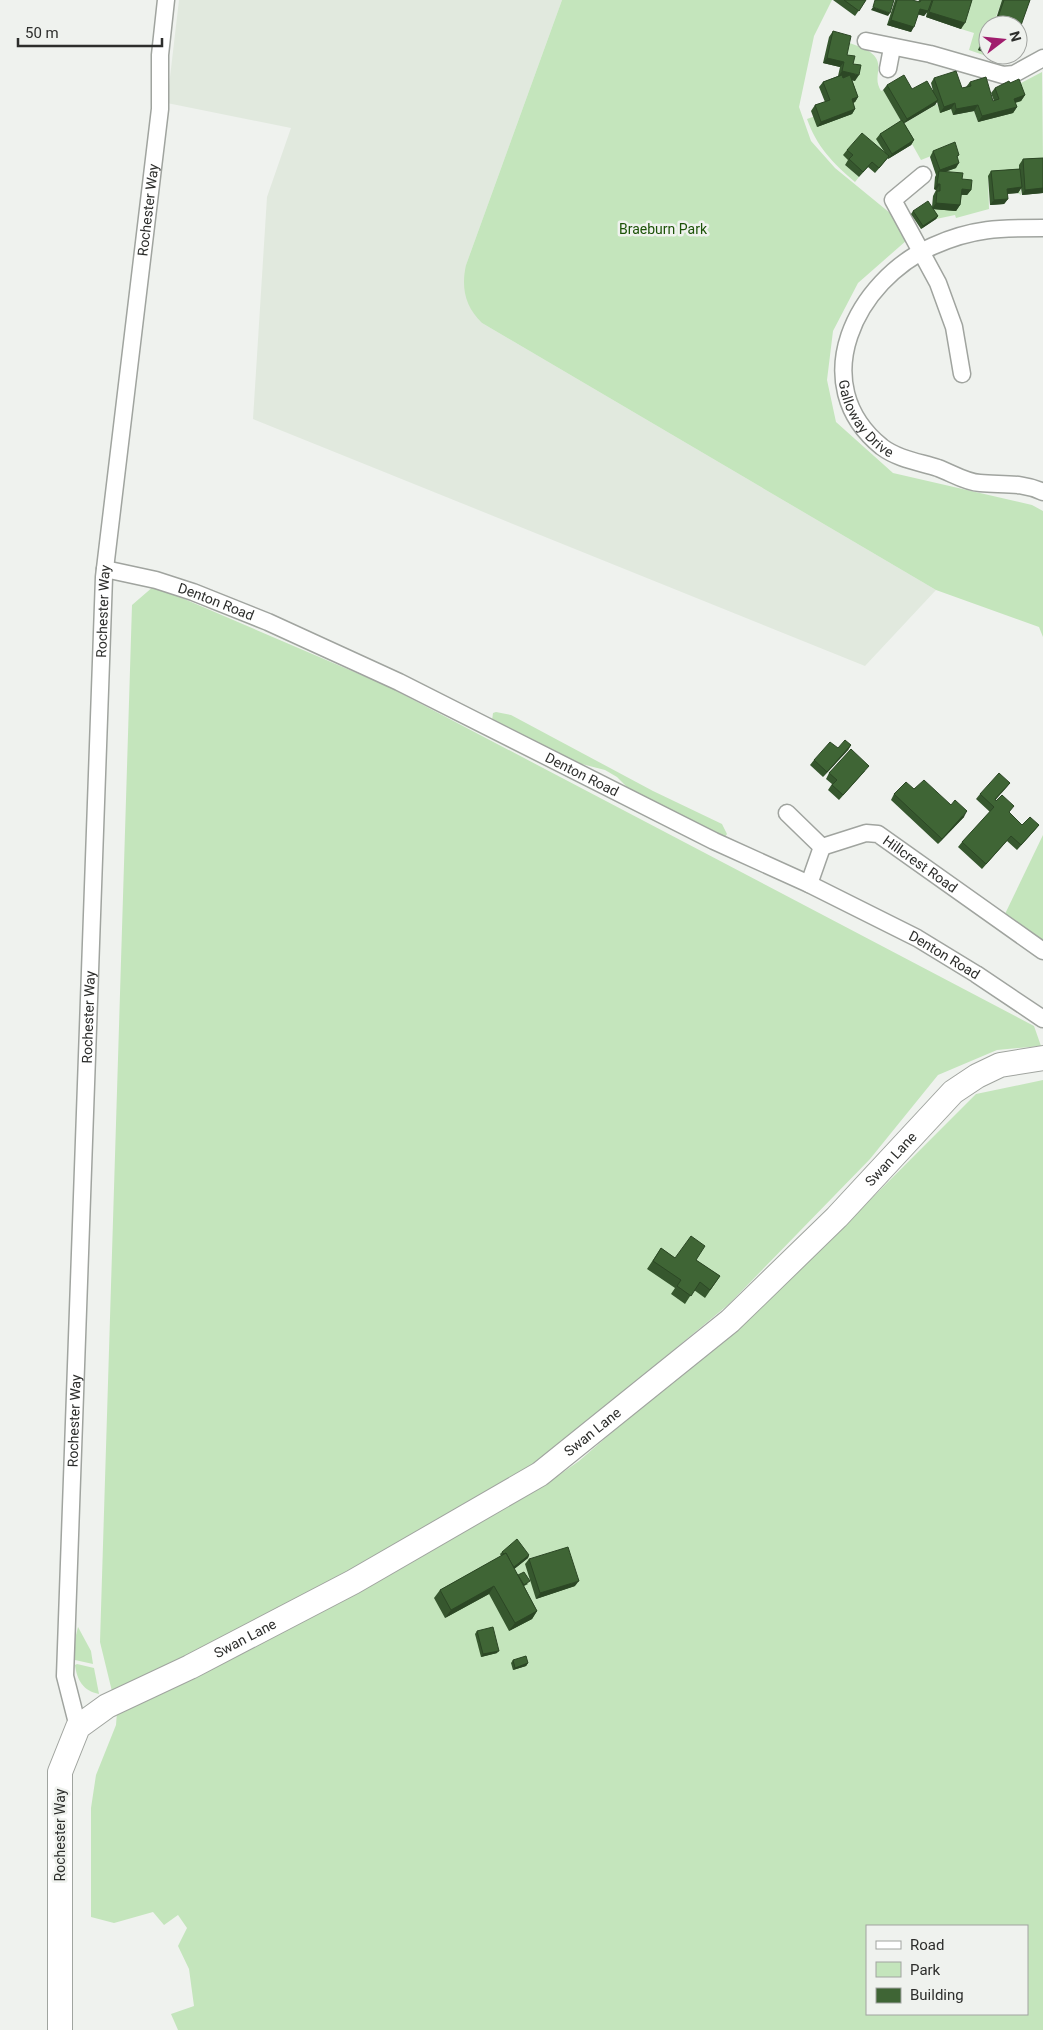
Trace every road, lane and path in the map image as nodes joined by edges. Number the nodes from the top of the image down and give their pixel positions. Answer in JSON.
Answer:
{"nodes":[{"id":1,"x":166,"y":0,"type":"edge"},
{"id":2,"x":866,"y":41,"type":"dead end"},
{"id":3,"x":892,"y":48,"type":"junction"},
{"id":4,"x":1043,"y":58,"type":"edge"},
{"id":5,"x":888,"y":69,"type":"dead end"},
{"id":6,"x":923,"y":175,"type":"dead end"},
{"id":7,"x":1043,"y":228,"type":"edge"},
{"id":8,"x":921,"y":252,"type":"junction"},
{"id":9,"x":962,"y":374,"type":"dead end"},
{"id":10,"x":1043,"y":492,"type":"edge"},
{"id":11,"x":105,"y":569,"type":"junction"},
{"id":12,"x":787,"y":813,"type":"dead end"},
{"id":13,"x":822,"y":847,"type":"junction"},
{"id":14,"x":809,"y":884,"type":"junction"},
{"id":15,"x":1043,"y":951,"type":"edge"},
{"id":16,"x":1043,"y":1019,"type":"edge"},
{"id":17,"x":1043,"y":1058,"type":"edge"},
{"id":18,"x":78,"y":1727,"type":"junction"},
{"id":19,"x":60,"y":2030,"type":"edge"}],
"edges":[{"from":1,"to":11,"type":"street","name":"Rochester Way"},
{"from":2,"to":3,"type":"street"},
{"from":3,"to":4,"type":"street"},
{"from":3,"to":5,"type":"street"},
{"from":6,"to":8,"type":"street"},
{"from":7,"to":8,"type":"street","name":"Galloway Drive"},
{"from":8,"to":9,"type":"street"},
{"from":8,"to":10,"type":"street","name":"Galloway Drive"},
{"from":11,"to":14,"type":"street","name":"Denton Road"},
{"from":11,"to":18,"type":"street","name":"Rochester Way"},
{"from":12,"to":13,"type":"street"},
{"from":13,"to":14,"type":"street"},
{"from":13,"to":15,"type":"street","name":"Hillcrest Road"},
{"from":14,"to":16,"type":"street","name":"Denton Road"},
{"from":17,"to":18,"type":"street","name":"Swan Lane"},
{"from":18,"to":19,"type":"street","name":"Rochester Way"}]}
